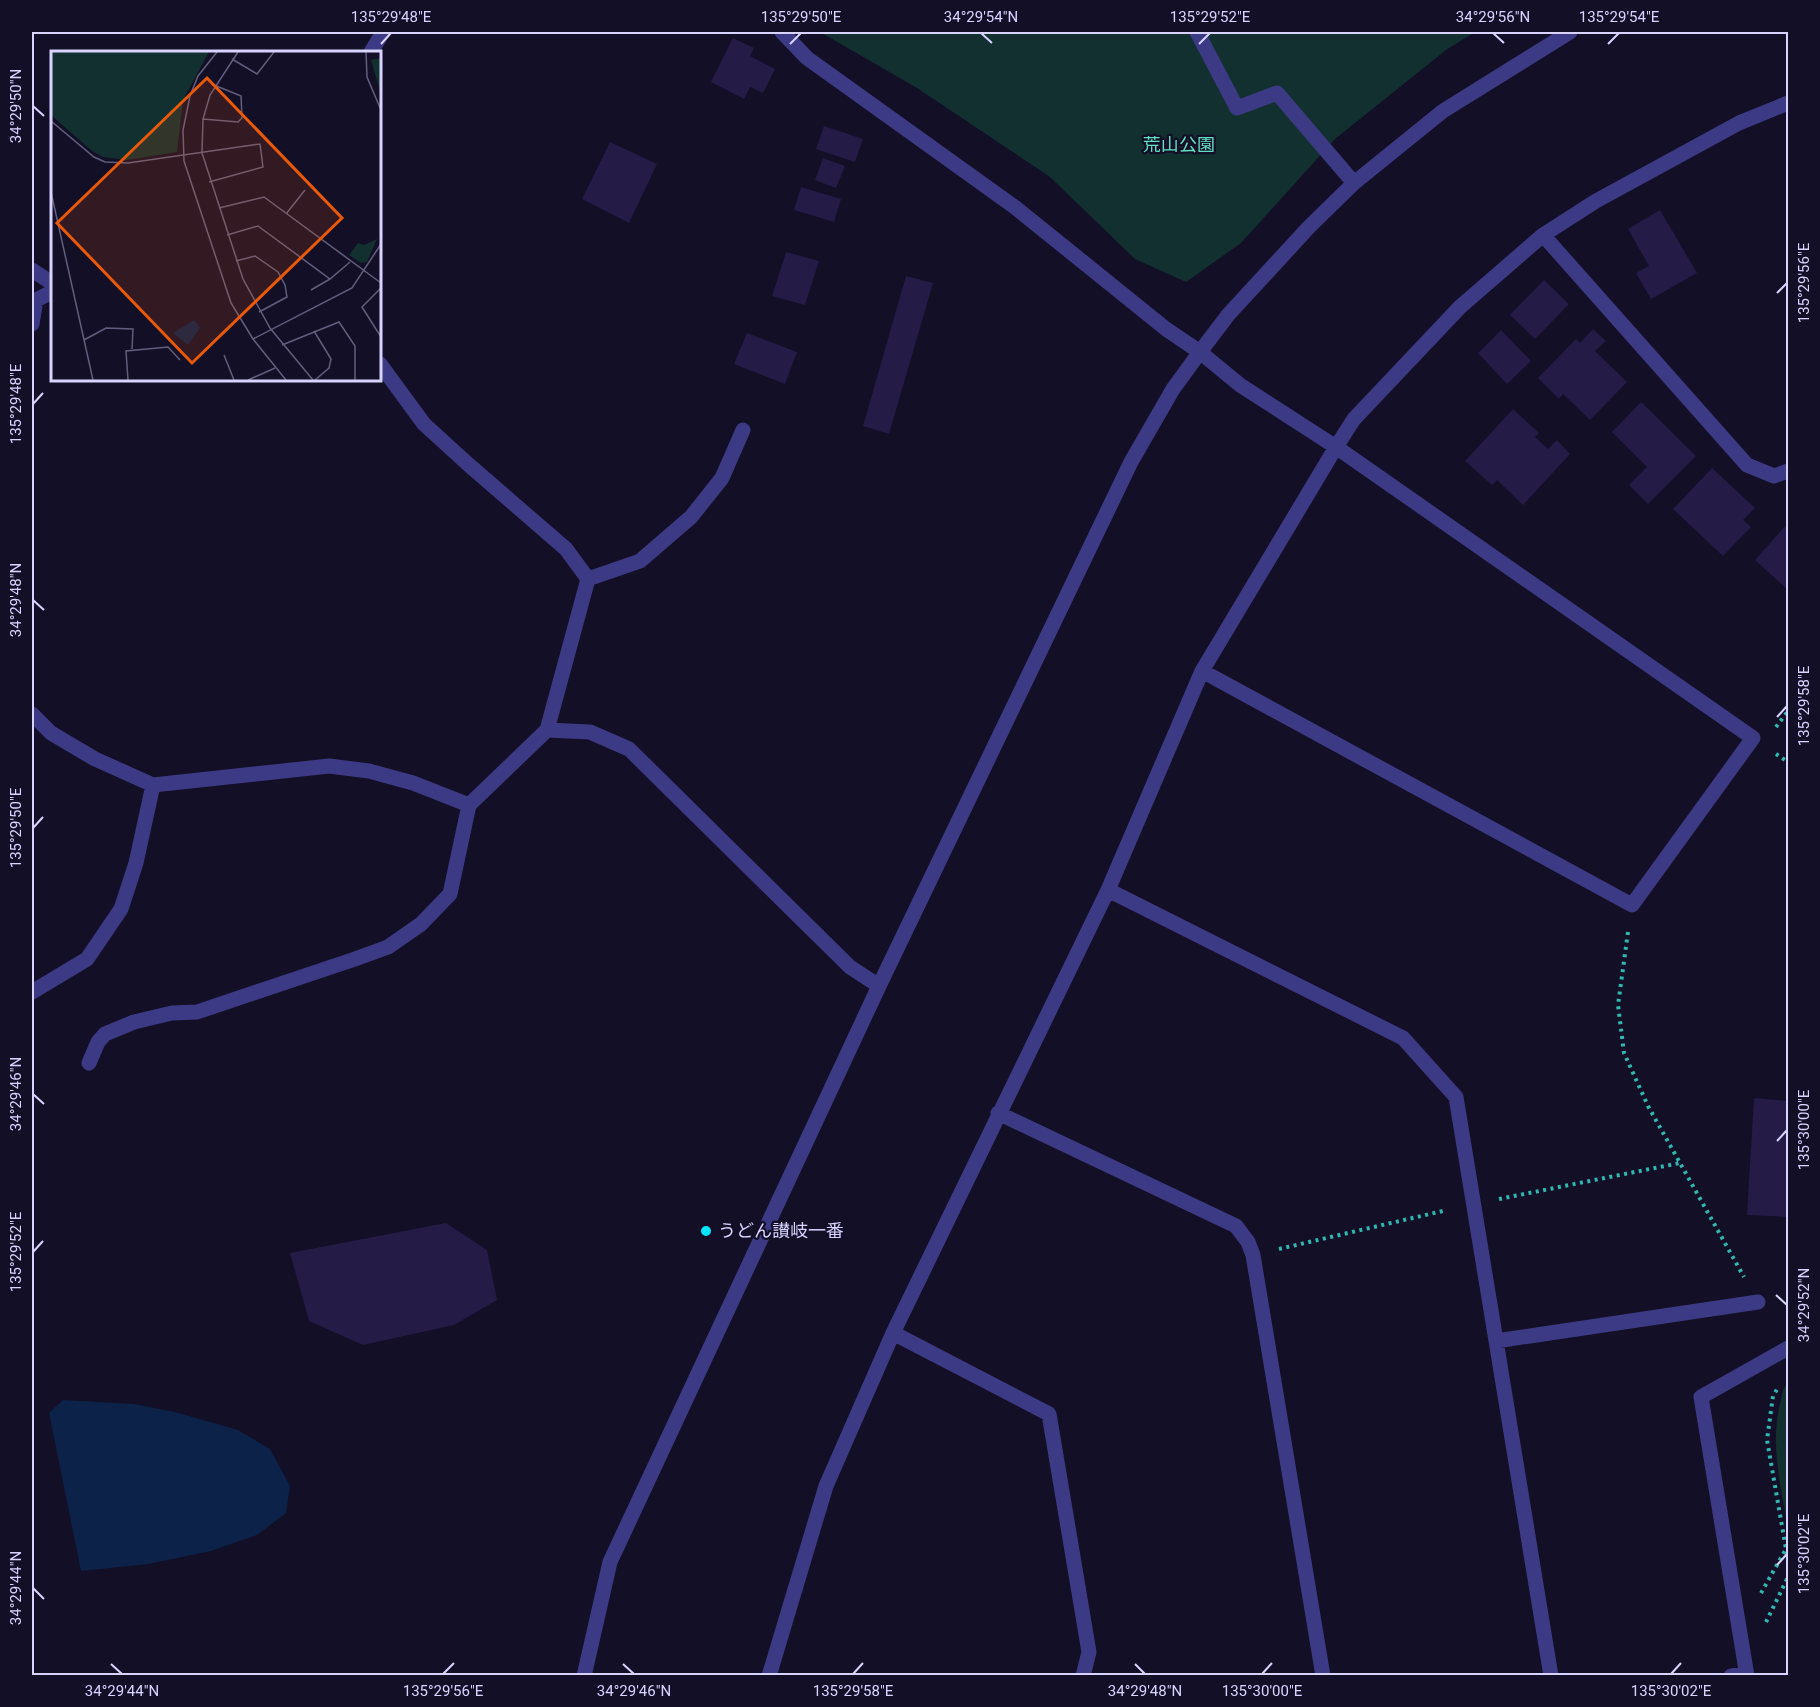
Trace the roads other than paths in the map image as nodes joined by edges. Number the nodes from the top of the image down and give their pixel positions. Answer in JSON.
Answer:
{"nodes":[{"id":1,"x":383,"y":32,"type":"edge"},
{"id":2,"x":782,"y":32,"type":"edge"},
{"id":3,"x":1197,"y":32,"type":"edge"},
{"id":4,"x":1570,"y":32,"type":"edge"},
{"id":5,"x":372,"y":51,"type":"edge"},
{"id":6,"x":1788,"y":103,"type":"edge"},
{"id":7,"x":1354,"y":183,"type":"junction"},
{"id":8,"x":1543,"y":235,"type":"junction"},
{"id":9,"x":32,"y":270,"type":"edge"},
{"id":10,"x":51,"y":282,"type":"edge"},
{"id":11,"x":51,"y":292,"type":"edge"},
{"id":12,"x":32,"y":324,"type":"edge"},
{"id":13,"x":1200,"y":352,"type":"junction"},
{"id":14,"x":381,"y":365,"type":"edge"},
{"id":15,"x":743,"y":430,"type":"dead end"},
{"id":16,"x":1336,"y":447,"type":"junction"},
{"id":17,"x":1788,"y":471,"type":"edge"},
{"id":18,"x":588,"y":579,"type":"junction"},
{"id":19,"x":1202,"y":671,"type":"junction"},
{"id":20,"x":32,"y":714,"type":"edge"},
{"id":21,"x":547,"y":730,"type":"junction"},
{"id":22,"x":153,"y":785,"type":"junction"},
{"id":23,"x":469,"y":805,"type":"junction"},
{"id":24,"x":1108,"y":890,"type":"junction"},
{"id":25,"x":879,"y":986,"type":"junction"},
{"id":26,"x":32,"y":992,"type":"edge"},
{"id":27,"x":89,"y":1063,"type":"dead end"},
{"id":28,"x":999,"y":1113,"type":"junction"},
{"id":29,"x":1758,"y":1302,"type":"road end"},
{"id":30,"x":893,"y":1333,"type":"junction"},
{"id":31,"x":1496,"y":1341,"type":"junction"},
{"id":32,"x":1788,"y":1348,"type":"edge"},
{"id":33,"x":1741,"y":1675,"type":"edge"},
{"id":34,"x":584,"y":1676,"type":"edge"},
{"id":35,"x":769,"y":1676,"type":"edge"},
{"id":36,"x":1083,"y":1676,"type":"edge"},
{"id":37,"x":1323,"y":1676,"type":"edge"},
{"id":38,"x":1551,"y":1676,"type":"edge"}],
"edges":[{"from":1,"to":5,"type":"street"},
{"from":2,"to":13,"type":"street"},
{"from":3,"to":7,"type":"street"},
{"from":4,"to":7,"type":"street"},
{"from":6,"to":8,"type":"street"},
{"from":7,"to":13,"type":"street"},
{"from":8,"to":16,"type":"street"},
{"from":8,"to":17,"type":"street"},
{"from":9,"to":10,"type":"street"},
{"from":11,"to":12,"type":"street"},
{"from":13,"to":16,"type":"street"},
{"from":13,"to":25,"type":"street"},
{"from":14,"to":18,"type":"street"},
{"from":15,"to":18,"type":"street"},
{"from":16,"to":19,"type":"street"},
{"from":16,"to":19,"type":"street"},
{"from":18,"to":21,"type":"street"},
{"from":19,"to":24,"type":"street"},
{"from":20,"to":22,"type":"street"},
{"from":21,"to":23,"type":"street"},
{"from":21,"to":25,"type":"street"},
{"from":22,"to":23,"type":"street"},
{"from":22,"to":26,"type":"street"},
{"from":23,"to":27,"type":"street"},
{"from":24,"to":28,"type":"street"},
{"from":24,"to":31,"type":"street"},
{"from":25,"to":34,"type":"street"},
{"from":28,"to":30,"type":"street"},
{"from":28,"to":37,"type":"street"},
{"from":29,"to":31,"type":"street"},
{"from":30,"to":35,"type":"street"},
{"from":30,"to":36,"type":"street"},
{"from":31,"to":38,"type":"street"},
{"from":32,"to":33,"type":"street"}]}
